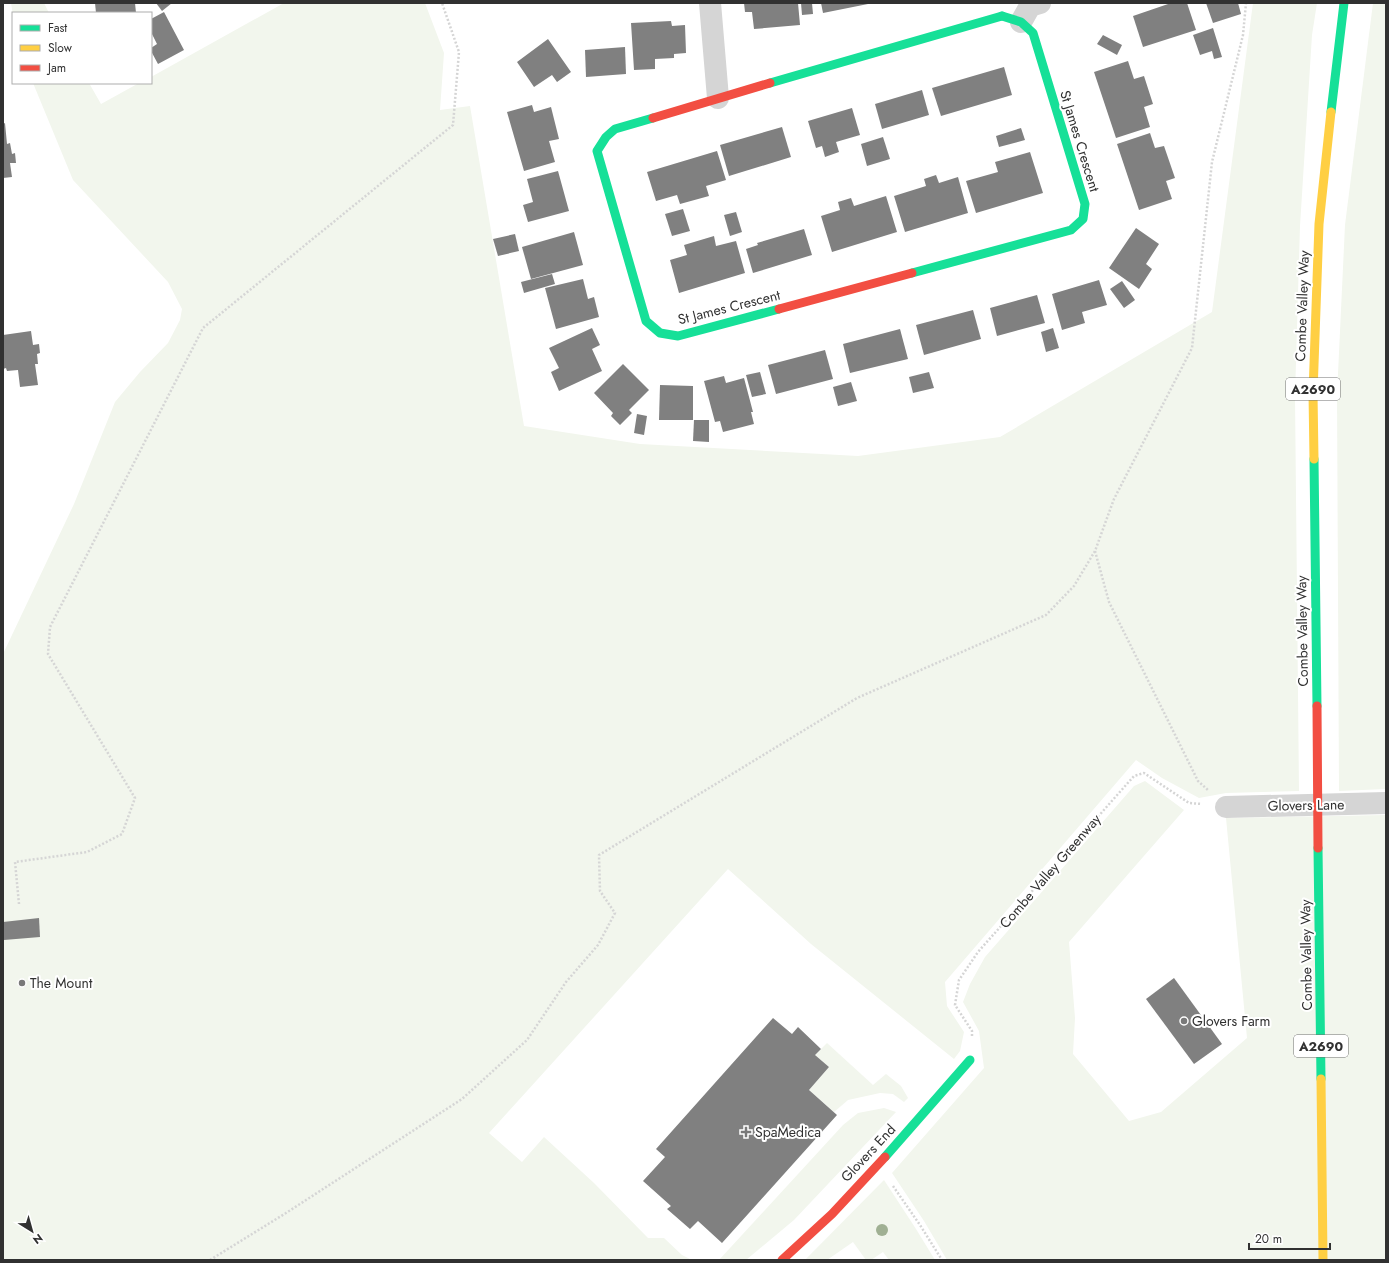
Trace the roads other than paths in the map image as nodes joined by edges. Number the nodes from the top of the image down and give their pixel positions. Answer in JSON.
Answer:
{"nodes":[{"id":1,"x":710,"y":3,"type":"edge"},
{"id":2,"x":1040,"y":3,"type":"edge"},
{"id":3,"x":1344,"y":3,"type":"edge"},
{"id":4,"x":1021,"y":22,"type":"junction"},
{"id":5,"x":718,"y":98,"type":"junction"},
{"id":6,"x":1386,"y":803,"type":"edge"},
{"id":7,"x":1226,"y":807,"type":"road end"},
{"id":8,"x":970,"y":1060,"type":"road end"},
{"id":9,"x":782,"y":1260,"type":"edge"},
{"id":10,"x":1323,"y":1260,"type":"edge"}],
"edges":[{"from":1,"to":5,"type":"street"},
{"from":2,"to":4,"type":"street"},
{"from":3,"to":10,"type":"street","name":"Combe Valley Way","number":"A2690"},
{"from":4,"to":5,"type":"street","name":"St James Crescent"},
{"from":4,"to":5,"type":"street","name":"St James Crescent"},
{"from":6,"to":7,"type":"street","name":"Glovers Lane"},
{"from":8,"to":9,"type":"street","name":"Glovers End"}]}
